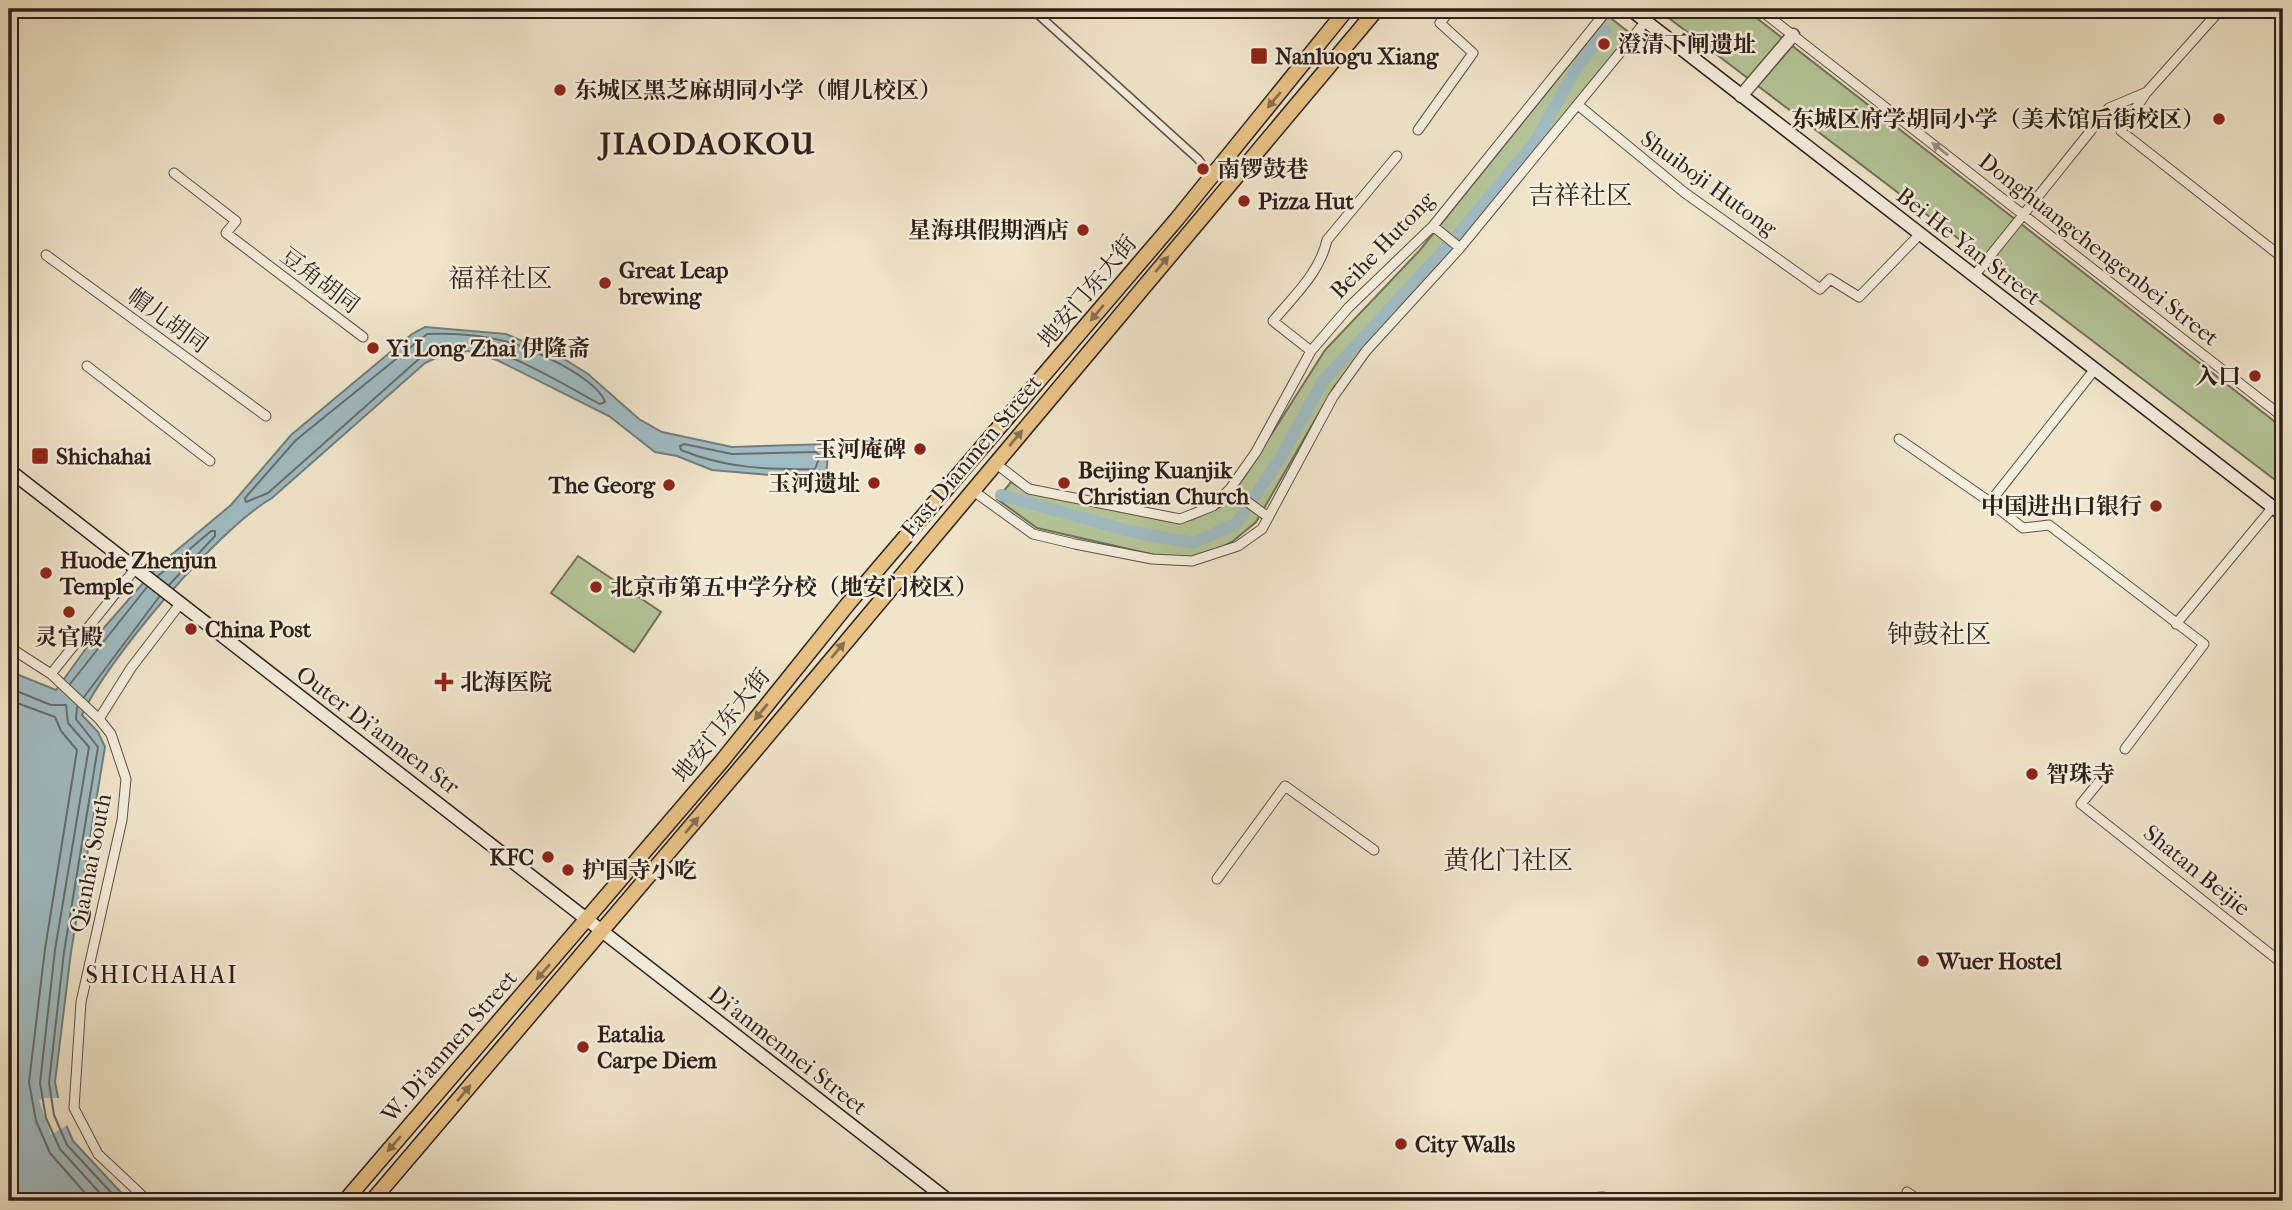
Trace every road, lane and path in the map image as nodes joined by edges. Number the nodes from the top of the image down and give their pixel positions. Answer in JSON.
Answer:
{"nodes":[{"id":1,"x":1032,"y":9,"type":"edge"},
{"id":2,"x":1347,"y":9,"type":"edge"},
{"id":3,"x":1377,"y":9,"type":"edge"},
{"id":4,"x":1451,"y":9,"type":"edge"},
{"id":5,"x":1608,"y":9,"type":"edge"},
{"id":6,"x":1630,"y":9,"type":"edge"},
{"id":7,"x":1759,"y":9,"type":"edge"},
{"id":8,"x":2221,"y":9,"type":"edge"},
{"id":9,"x":1646,"y":21,"type":"junction"},
{"id":10,"x":1793,"y":35,"type":"junction"},
{"id":11,"x":2147,"y":92,"type":"junction"},
{"id":12,"x":1741,"y":96,"type":"junction"},
{"id":13,"x":1578,"y":105,"type":"junction"},
{"id":14,"x":1418,"y":130,"type":"dead end"},
{"id":15,"x":1397,"y":156,"type":"dead end"},
{"id":16,"x":174,"y":173,"type":"dead end"},
{"id":17,"x":1211,"y":176,"type":"junction"},
{"id":18,"x":2022,"y":214,"type":"junction"},
{"id":19,"x":1433,"y":226,"type":"junction"},
{"id":20,"x":1920,"y":234,"type":"junction"},
{"id":21,"x":1460,"y":248,"type":"junction"},
{"id":22,"x":46,"y":255,"type":"dead end"},
{"id":23,"x":2283,"y":258,"type":"edge"},
{"id":24,"x":1974,"y":276,"type":"junction"},
{"id":25,"x":362,"y":337,"type":"dead end"},
{"id":26,"x":1311,"y":351,"type":"junction"},
{"id":27,"x":87,"y":366,"type":"dead end"},
{"id":28,"x":2095,"y":369,"type":"junction"},
{"id":29,"x":266,"y":416,"type":"dead end"},
{"id":30,"x":2283,"y":417,"type":"edge"},
{"id":31,"x":1899,"y":439,"type":"dead end"},
{"id":32,"x":210,"y":461,"type":"dead end"},
{"id":33,"x":995,"y":463,"type":"junction"},
{"id":34,"x":9,"y":471,"type":"edge"},
{"id":35,"x":1230,"y":489,"type":"junction"},
{"id":36,"x":972,"y":490,"type":"junction"},
{"id":37,"x":1990,"y":502,"type":"junction"},
{"id":38,"x":2278,"y":511,"type":"edge"},
{"id":39,"x":1268,"y":517,"type":"junction"},
{"id":40,"x":135,"y":569,"type":"junction"},
{"id":41,"x":180,"y":604,"type":"junction"},
{"id":42,"x":2176,"y":624,"type":"junction"},
{"id":43,"x":9,"y":647,"type":"edge"},
{"id":44,"x":51,"y":674,"type":"junction"},
{"id":45,"x":99,"y":719,"type":"junction"},
{"id":46,"x":2125,"y":749,"type":"dead end"},
{"id":47,"x":2107,"y":772,"type":"dead end"},
{"id":48,"x":1374,"y":850,"type":"dead end"},
{"id":49,"x":1217,"y":879,"type":"dead end"},
{"id":50,"x":588,"y":920,"type":"junction"},
{"id":51,"x":601,"y":933,"type":"junction"},
{"id":52,"x":2283,"y":964,"type":"edge"},
{"id":53,"x":1907,"y":1192,"type":"dead end"},
{"id":54,"x":1607,"y":1200,"type":"edge"},
{"id":55,"x":148,"y":1201,"type":"edge"},
{"id":56,"x":345,"y":1201,"type":"edge"},
{"id":57,"x":372,"y":1201,"type":"edge"},
{"id":58,"x":949,"y":1201,"type":"edge"},
{"id":59,"x":1583,"y":1201,"type":"edge"},
{"id":60,"x":1920,"y":1201,"type":"edge"}],
"edges":[{"from":1,"to":17,"type":"street"},
{"from":2,"to":17,"type":"main road","name":"地安门东大街","one_way":true},
{"from":33,"to":3,"type":"main road","name":"East Dianmen Street","one_way":true},
{"from":4,"to":14,"type":"street"},
{"from":5,"to":19,"type":"street","name":"Beihe Hutong"},
{"from":6,"to":9,"type":"main road","name":"Bei He Yan Street"},
{"from":7,"to":10,"type":"street","name":"Donghuangchengenbei Street"},
{"from":8,"to":11,"type":"street"},
{"from":9,"to":12,"type":"main road","name":"Bei He Yan Street"},
{"from":9,"to":13,"type":"street"},
{"from":10,"to":12,"type":"main road"},
{"from":18,"to":10,"type":"street","name":"Donghuangchengenbei Street","one_way":true},
{"from":11,"to":18,"type":"street"},
{"from":11,"to":23,"type":"street"},
{"from":12,"to":20,"type":"main road","name":"Bei He Yan Street"},
{"from":13,"to":20,"type":"street","name":"Shuiboji Hutong"},
{"from":13,"to":21,"type":"street"},
{"from":15,"to":26,"type":"street"},
{"from":16,"to":25,"type":"street","name":"豆角胡同"},
{"from":17,"to":50,"type":"main road","name":"地安门东大街","one_way":true},
{"from":18,"to":24,"type":"street"},
{"from":18,"to":30,"type":"street","name":"Donghuangchengenbei Street"},
{"from":19,"to":21,"type":"street"},
{"from":19,"to":26,"type":"street","name":"Beihe Hutong"},
{"from":20,"to":24,"type":"main road","name":"Bei He Yan Street"},
{"from":21,"to":39,"type":"street"},
{"from":22,"to":29,"type":"street","name":"帽儿胡同"},
{"from":24,"to":28,"type":"main road","name":"Bei He Yan Street"},
{"from":26,"to":35,"type":"street","name":"Beihe Hutong"},
{"from":27,"to":32,"type":"street"},
{"from":28,"to":37,"type":"street"},
{"from":28,"to":38,"type":"main road","name":"Bei He Yan Street"},
{"from":31,"to":37,"type":"street"},
{"from":33,"to":35,"type":"street","name":"Beihe Hutong"},
{"from":33,"to":36,"type":"main road","name":"East Dianmen Street"},
{"from":34,"to":40,"type":"main road","name":"Outer Di'anmen Str"},
{"from":35,"to":39,"type":"street"},
{"from":36,"to":39,"type":"street"},
{"from":51,"to":36,"type":"main road","name":"East Dianmen Street","one_way":true},
{"from":37,"to":42,"type":"street"},
{"from":38,"to":42,"type":"street"},
{"from":40,"to":41,"type":"main road","name":"Outer Di'anmen Str"},
{"from":40,"to":44,"type":"street"},
{"from":41,"to":45,"type":"street"},
{"from":41,"to":50,"type":"main road","name":"Outer Di'anmen Str"},
{"from":42,"to":46,"type":"street"},
{"from":43,"to":44,"type":"street","name":"Qianhai South"},
{"from":44,"to":45,"type":"street","name":"Qianhai South"},
{"from":45,"to":55,"type":"street","name":"Qianhai South"},
{"from":47,"to":52,"type":"street","name":"Shatan Beijie"},
{"from":48,"to":49,"type":"street"},
{"from":50,"to":51,"type":"main road","name":"Outer Di'anmen Str"},
{"from":50,"to":56,"type":"main road","name":"W. Di'anmen Street","one_way":true},
{"from":57,"to":51,"type":"main road","name":"East Dianmen Street","one_way":true},
{"from":51,"to":58,"type":"main road","name":"Di'anmennei Street"},
{"from":53,"to":60,"type":"street"},
{"from":54,"to":59,"type":"main road"}]}
